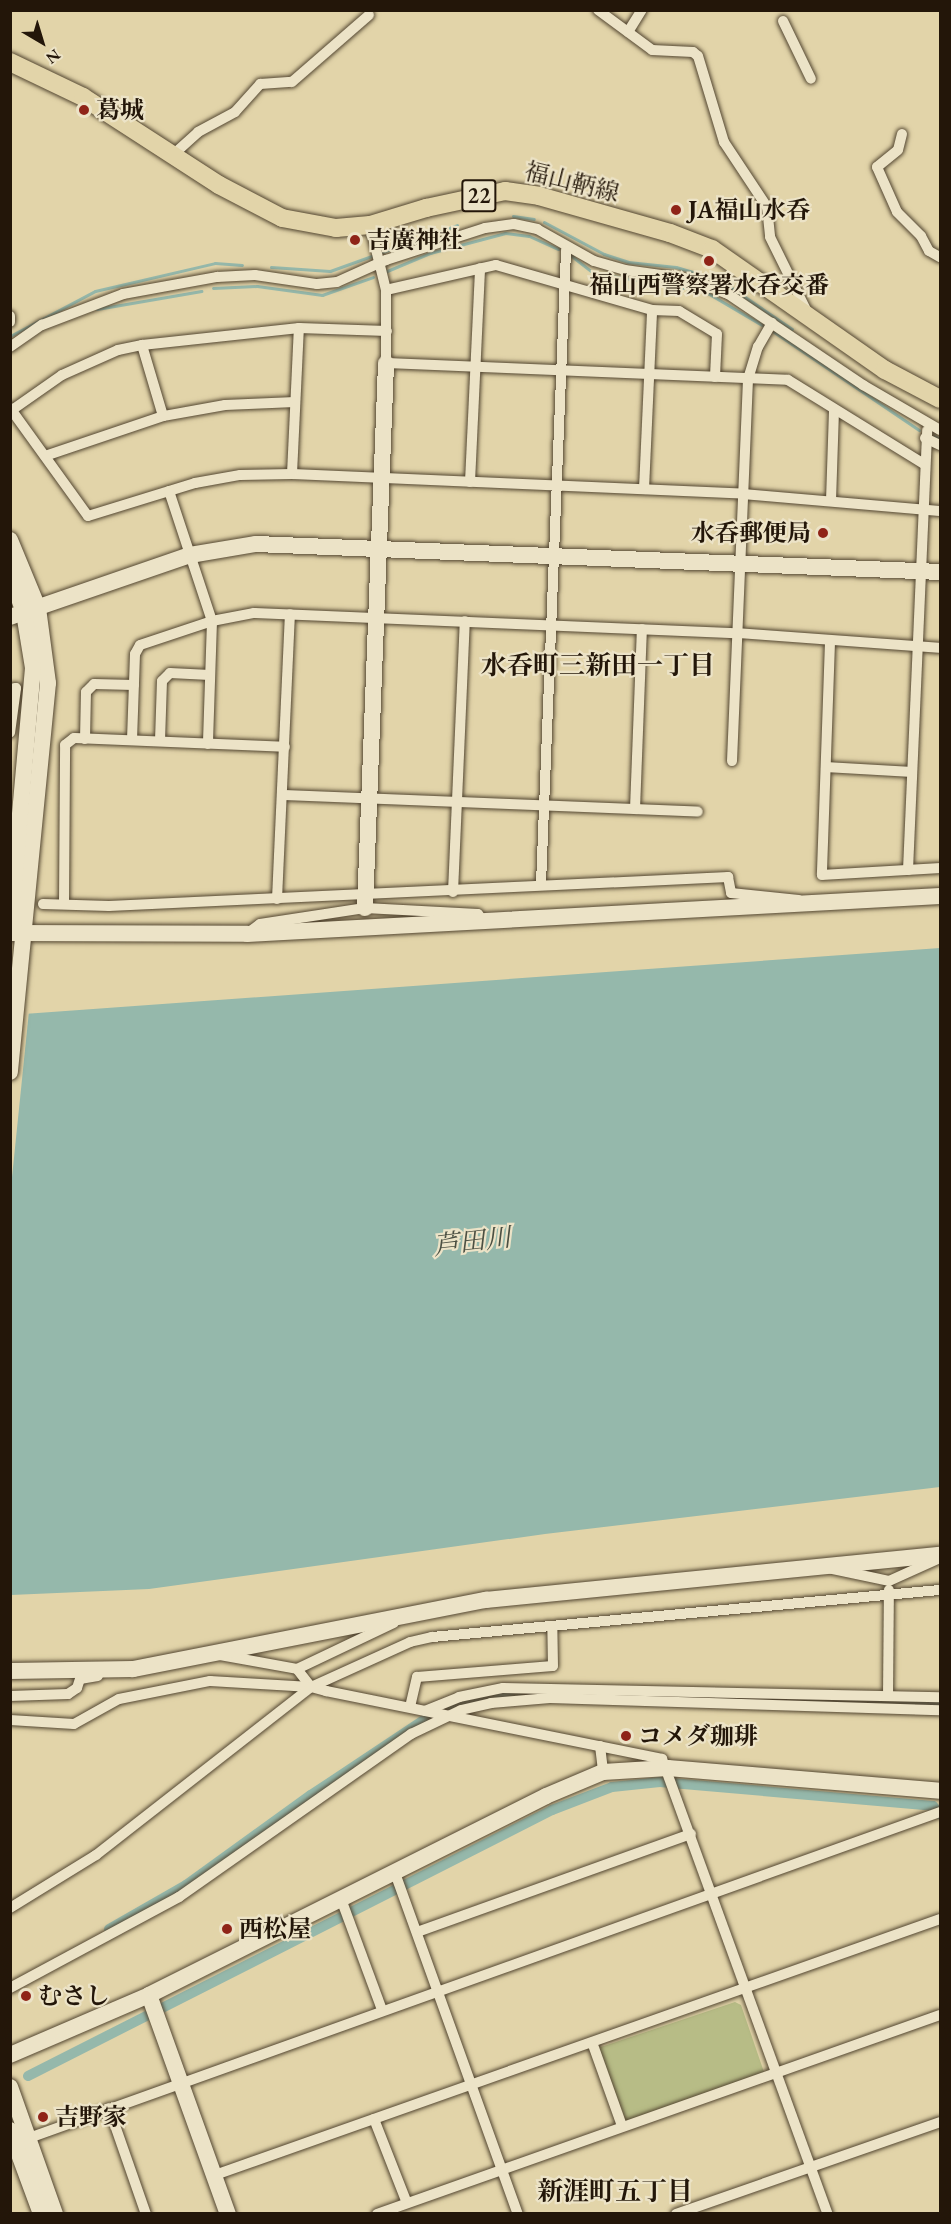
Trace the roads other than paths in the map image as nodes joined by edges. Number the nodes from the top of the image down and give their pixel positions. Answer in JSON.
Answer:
{"nodes":[{"id":1,"x":598,"y":10,"type":"edge"},
{"id":2,"x":642,"y":10,"type":"edge"},
{"id":3,"x":369,"y":15,"type":"dead end"},
{"id":4,"x":783,"y":21,"type":"dead end"},
{"id":5,"x":628,"y":32,"type":"junction"},
{"id":6,"x":10,"y":62,"type":"edge"},
{"id":7,"x":811,"y":80,"type":"dead end"},
{"id":8,"x":902,"y":134,"type":"dead end"},
{"id":9,"x":175,"y":153,"type":"junction"},
{"id":10,"x":370,"y":225,"type":"junction"},
{"id":11,"x":566,"y":250,"type":"dead end"},
{"id":12,"x":378,"y":256,"type":"junction"},
{"id":13,"x":940,"y":257,"type":"edge"},
{"id":14,"x":480,"y":268,"type":"junction"},
{"id":15,"x":566,"y":285,"type":"junction"},
{"id":16,"x":386,"y":290,"type":"junction"},
{"id":17,"x":652,"y":310,"type":"junction"},
{"id":18,"x":807,"y":312,"type":"junction"},
{"id":19,"x":10,"y":316,"type":"edge"},
{"id":20,"x":10,"y":322,"type":"edge"},
{"id":21,"x":772,"y":323,"type":"junction"},
{"id":22,"x":299,"y":328,"type":"junction"},
{"id":23,"x":387,"y":331,"type":"junction"},
{"id":24,"x":142,"y":345,"type":"junction"},
{"id":25,"x":10,"y":347,"type":"edge"},
{"id":26,"x":387,"y":363,"type":"junction"},
{"id":27,"x":476,"y":367,"type":"junction"},
{"id":28,"x":563,"y":371,"type":"junction"},
{"id":29,"x":650,"y":374,"type":"junction"},
{"id":30,"x":715,"y":377,"type":"junction"},
{"id":31,"x":748,"y":379,"type":"junction"},
{"id":32,"x":940,"y":399,"type":"edge"},
{"id":33,"x":294,"y":402,"type":"junction"},
{"id":34,"x":11,"y":409,"type":"edge"},
{"id":35,"x":834,"y":409,"type":"junction"},
{"id":36,"x":911,"y":414,"type":"junction"},
{"id":37,"x":163,"y":416,"type":"junction"},
{"id":38,"x":940,"y":430,"type":"edge"},
{"id":39,"x":926,"y":434,"type":"junction"},
{"id":40,"x":940,"y":435,"type":"edge"},
{"id":41,"x":940,"y":445,"type":"edge"},
{"id":42,"x":45,"y":456,"type":"junction"},
{"id":43,"x":924,"y":464,"type":"junction"},
{"id":44,"x":292,"y":474,"type":"junction"},
{"id":45,"x":382,"y":478,"type":"junction"},
{"id":46,"x":470,"y":482,"type":"junction"},
{"id":47,"x":557,"y":485,"type":"junction"},
{"id":48,"x":644,"y":489,"type":"junction"},
{"id":49,"x":169,"y":491,"type":"junction"},
{"id":50,"x":742,"y":494,"type":"junction"},
{"id":51,"x":831,"y":501,"type":"junction"},
{"id":52,"x":922,"y":509,"type":"junction"},
{"id":53,"x":940,"y":511,"type":"edge"},
{"id":54,"x":10,"y":540,"type":"edge"},
{"id":55,"x":380,"y":547,"type":"junction"},
{"id":56,"x":190,"y":555,"type":"junction"},
{"id":57,"x":555,"y":555,"type":"junction"},
{"id":58,"x":739,"y":563,"type":"junction"},
{"id":59,"x":919,"y":571,"type":"junction"},
{"id":60,"x":940,"y":572,"type":"edge"},
{"id":61,"x":10,"y":573,"type":"edge"},
{"id":62,"x":24,"y":613,"type":"edge"},
{"id":63,"x":290,"y":614,"type":"junction"},
{"id":64,"x":375,"y":615,"type":"junction"},
{"id":65,"x":212,"y":621,"type":"junction"},
{"id":66,"x":465,"y":621,"type":"junction"},
{"id":67,"x":552,"y":624,"type":"junction"},
{"id":68,"x":642,"y":629,"type":"junction"},
{"id":69,"x":737,"y":633,"type":"junction"},
{"id":70,"x":830,"y":642,"type":"junction"},
{"id":71,"x":916,"y":646,"type":"junction"},
{"id":72,"x":940,"y":648,"type":"edge"},
{"id":73,"x":210,"y":675,"type":"junction"},
{"id":74,"x":134,"y":685,"type":"junction"},
{"id":75,"x":10,"y":689,"type":"edge"},
{"id":76,"x":10,"y":733,"type":"edge"},
{"id":77,"x":85,"y":739,"type":"junction"},
{"id":78,"x":132,"y":740,"type":"junction"},
{"id":79,"x":160,"y":741,"type":"junction"},
{"id":80,"x":208,"y":744,"type":"junction"},
{"id":81,"x":285,"y":747,"type":"junction"},
{"id":82,"x":732,"y":761,"type":"dead end"},
{"id":83,"x":826,"y":767,"type":"junction"},
{"id":84,"x":912,"y":772,"type":"junction"},
{"id":85,"x":283,"y":795,"type":"junction"},
{"id":86,"x":367,"y":798,"type":"junction"},
{"id":87,"x":458,"y":802,"type":"junction"},
{"id":88,"x":544,"y":806,"type":"junction"},
{"id":89,"x":635,"y":809,"type":"junction"},
{"id":90,"x":698,"y":812,"type":"dead end"},
{"id":91,"x":940,"y":868,"type":"edge"},
{"id":92,"x":908,"y":870,"type":"junction"},
{"id":93,"x":541,"y":884,"type":"junction"},
{"id":94,"x":453,"y":892,"type":"junction"},
{"id":95,"x":940,"y":896,"type":"edge"},
{"id":96,"x":277,"y":899,"type":"junction"},
{"id":97,"x":365,"y":902,"type":"junction"},
{"id":98,"x":64,"y":903,"type":"junction"},
{"id":99,"x":804,"y":903,"type":"junction"},
{"id":100,"x":43,"y":904,"type":"dead end"},
{"id":101,"x":484,"y":922,"type":"junction"},
{"id":102,"x":15,"y":930,"type":"edge"},
{"id":103,"x":247,"y":934,"type":"junction"},
{"id":104,"x":10,"y":1072,"type":"edge"},
{"id":105,"x":940,"y":1556,"type":"edge"},
{"id":106,"x":826,"y":1567,"type":"junction"},
{"id":107,"x":889,"y":1581,"type":"junction"},
{"id":108,"x":940,"y":1590,"type":"edge"},
{"id":109,"x":890,"y":1596,"type":"junction"},
{"id":110,"x":425,"y":1609,"type":"junction"},
{"id":111,"x":552,"y":1627,"type":"junction"},
{"id":112,"x":211,"y":1653,"type":"junction"},
{"id":113,"x":133,"y":1669,"type":"junction"},
{"id":114,"x":297,"y":1669,"type":"junction"},
{"id":115,"x":10,"y":1671,"type":"edge"},
{"id":116,"x":311,"y":1687,"type":"junction"},
{"id":117,"x":10,"y":1696,"type":"edge"},
{"id":118,"x":888,"y":1696,"type":"junction"},
{"id":119,"x":940,"y":1697,"type":"edge"},
{"id":120,"x":410,"y":1707,"type":"junction"},
{"id":121,"x":940,"y":1710,"type":"edge"},
{"id":122,"x":428,"y":1711,"type":"junction"},
{"id":123,"x":447,"y":1714,"type":"junction"},
{"id":124,"x":10,"y":1720,"type":"edge"},
{"id":125,"x":600,"y":1746,"type":"junction"},
{"id":126,"x":668,"y":1768,"type":"junction"},
{"id":127,"x":603,"y":1772,"type":"junction"},
{"id":128,"x":940,"y":1791,"type":"edge"},
{"id":129,"x":940,"y":1812,"type":"edge"},
{"id":130,"x":691,"y":1834,"type":"junction"},
{"id":131,"x":395,"y":1873,"type":"junction"},
{"id":132,"x":713,"y":1893,"type":"junction"},
{"id":133,"x":341,"y":1899,"type":"junction"},
{"id":134,"x":10,"y":1908,"type":"edge"},
{"id":135,"x":940,"y":1919,"type":"edge"},
{"id":136,"x":417,"y":1932,"type":"junction"},
{"id":137,"x":10,"y":1988,"type":"edge"},
{"id":138,"x":745,"y":1989,"type":"junction"},
{"id":139,"x":438,"y":1991,"type":"junction"},
{"id":140,"x":148,"y":1995,"type":"junction"},
{"id":141,"x":382,"y":2010,"type":"junction"},
{"id":142,"x":940,"y":2015,"type":"edge"},
{"id":143,"x":592,"y":2045,"type":"junction"},
{"id":144,"x":10,"y":2055,"type":"edge"},
{"id":145,"x":776,"y":2073,"type":"junction"},
{"id":146,"x":181,"y":2083,"type":"junction"},
{"id":147,"x":10,"y":2087,"type":"edge"},
{"id":148,"x":473,"y":2087,"type":"junction"},
{"id":149,"x":109,"y":2108,"type":"junction"},
{"id":150,"x":374,"y":2119,"type":"junction"},
{"id":151,"x":940,"y":2122,"type":"edge"},
{"id":152,"x":622,"y":2126,"type":"junction"},
{"id":153,"x":10,"y":2130,"type":"edge"},
{"id":154,"x":29,"y":2138,"type":"junction"},
{"id":155,"x":812,"y":2166,"type":"junction"},
{"id":156,"x":503,"y":2169,"type":"junction"},
{"id":157,"x":214,"y":2175,"type":"junction"},
{"id":158,"x":407,"y":2203,"type":"junction"},
{"id":159,"x":41,"y":2214,"type":"edge"},
{"id":160,"x":55,"y":2214,"type":"edge"},
{"id":161,"x":146,"y":2214,"type":"edge"},
{"id":162,"x":228,"y":2214,"type":"edge"},
{"id":163,"x":377,"y":2214,"type":"edge"},
{"id":164,"x":518,"y":2214,"type":"edge"},
{"id":165,"x":676,"y":2214,"type":"edge"},
{"id":166,"x":828,"y":2214,"type":"edge"}],
"edges":[{"from":1,"to":5,"type":"street"},
{"from":2,"to":5,"type":"street"},
{"from":3,"to":9,"type":"street"},
{"from":4,"to":7,"type":"street"},
{"from":5,"to":18,"type":"street"},
{"from":6,"to":9,"type":"main road","name":"福山鞆線","number":"22"},
{"from":8,"to":13,"type":"street"},
{"from":9,"to":10,"type":"main road","name":"福山鞆線","number":"22"},
{"from":10,"to":12,"type":"street"},
{"from":10,"to":18,"type":"main road","name":"福山鞆線","number":"22"},
{"from":11,"to":15,"type":"street"},
{"from":12,"to":16,"type":"street"},
{"from":12,"to":21,"type":"street"},
{"from":12,"to":25,"type":"street"},
{"from":14,"to":15,"type":"street"},
{"from":14,"to":16,"type":"street"},
{"from":14,"to":27,"type":"street"},
{"from":15,"to":17,"type":"street"},
{"from":15,"to":28,"type":"street"},
{"from":16,"to":23,"type":"street"},
{"from":17,"to":29,"type":"street"},
{"from":17,"to":30,"type":"street"},
{"from":18,"to":32,"type":"main road","name":"福山鞆線","number":"22"},
{"from":19,"to":20,"type":"street"},
{"from":21,"to":31,"type":"street"},
{"from":21,"to":36,"type":"street"},
{"from":22,"to":23,"type":"street"},
{"from":22,"to":24,"type":"street"},
{"from":22,"to":33,"type":"street"},
{"from":23,"to":26,"type":"street"},
{"from":24,"to":34,"type":"street"},
{"from":24,"to":37,"type":"street"},
{"from":26,"to":27,"type":"street"},
{"from":26,"to":45,"type":"street"},
{"from":27,"to":28,"type":"street"},
{"from":27,"to":46,"type":"street"},
{"from":28,"to":29,"type":"street"},
{"from":28,"to":47,"type":"street"},
{"from":29,"to":30,"type":"street"},
{"from":29,"to":48,"type":"street"},
{"from":30,"to":31,"type":"street"},
{"from":31,"to":35,"type":"street"},
{"from":31,"to":50,"type":"street"},
{"from":33,"to":37,"type":"street"},
{"from":33,"to":44,"type":"street"},
{"from":34,"to":42,"type":"street"},
{"from":35,"to":43,"type":"street"},
{"from":35,"to":51,"type":"street"},
{"from":36,"to":38,"type":"street"},
{"from":36,"to":39,"type":"street"},
{"from":37,"to":42,"type":"street"},
{"from":39,"to":40,"type":"street"},
{"from":39,"to":41,"type":"street"},
{"from":39,"to":43,"type":"street"},
{"from":42,"to":49,"type":"street"},
{"from":43,"to":52,"type":"street"},
{"from":44,"to":45,"type":"street"},
{"from":44,"to":49,"type":"street"},
{"from":45,"to":46,"type":"street"},
{"from":45,"to":55,"type":"street"},
{"from":46,"to":47,"type":"street"},
{"from":47,"to":48,"type":"street"},
{"from":47,"to":57,"type":"street"},
{"from":48,"to":50,"type":"street"},
{"from":49,"to":56,"type":"street"},
{"from":50,"to":51,"type":"street"},
{"from":50,"to":58,"type":"street"},
{"from":51,"to":52,"type":"street"},
{"from":52,"to":53,"type":"street"},
{"from":52,"to":59,"type":"street"},
{"from":54,"to":62,"type":"street"},
{"from":55,"to":56,"type":"street"},
{"from":55,"to":57,"type":"street"},
{"from":55,"to":64,"type":"street"},
{"from":56,"to":62,"type":"street"},
{"from":56,"to":65,"type":"street"},
{"from":57,"to":58,"type":"street"},
{"from":57,"to":67,"type":"street"},
{"from":58,"to":59,"type":"street"},
{"from":58,"to":69,"type":"street"},
{"from":59,"to":60,"type":"street"},
{"from":59,"to":71,"type":"street"},
{"from":61,"to":62,"type":"street"},
{"from":62,"to":102,"type":"street"},
{"from":63,"to":64,"type":"street"},
{"from":63,"to":65,"type":"street"},
{"from":63,"to":81,"type":"street"},
{"from":64,"to":66,"type":"street"},
{"from":64,"to":86,"type":"street"},
{"from":65,"to":73,"type":"street"},
{"from":65,"to":74,"type":"street"},
{"from":66,"to":67,"type":"street"},
{"from":66,"to":87,"type":"street"},
{"from":67,"to":68,"type":"street"},
{"from":67,"to":88,"type":"street"},
{"from":68,"to":69,"type":"street"},
{"from":68,"to":89,"type":"street"},
{"from":69,"to":70,"type":"street"},
{"from":69,"to":82,"type":"street"},
{"from":70,"to":71,"type":"street"},
{"from":70,"to":83,"type":"street"},
{"from":71,"to":72,"type":"street"},
{"from":71,"to":84,"type":"street"},
{"from":73,"to":79,"type":"street"},
{"from":73,"to":80,"type":"street"},
{"from":74,"to":77,"type":"street"},
{"from":74,"to":78,"type":"street"},
{"from":75,"to":76,"type":"street"},
{"from":77,"to":78,"type":"street"},
{"from":77,"to":98,"type":"street"},
{"from":78,"to":79,"type":"street"},
{"from":79,"to":80,"type":"street"},
{"from":80,"to":81,"type":"street"},
{"from":81,"to":85,"type":"street"},
{"from":83,"to":84,"type":"street"},
{"from":83,"to":92,"type":"street"},
{"from":84,"to":92,"type":"street"},
{"from":85,"to":86,"type":"street"},
{"from":85,"to":96,"type":"street"},
{"from":86,"to":87,"type":"street"},
{"from":86,"to":97,"type":"street"},
{"from":87,"to":88,"type":"street"},
{"from":87,"to":94,"type":"street"},
{"from":88,"to":89,"type":"street"},
{"from":88,"to":93,"type":"street"},
{"from":89,"to":90,"type":"street"},
{"from":91,"to":92,"type":"street"},
{"from":93,"to":94,"type":"street"},
{"from":93,"to":99,"type":"street"},
{"from":94,"to":97,"type":"street"},
{"from":95,"to":99,"type":"street"},
{"from":96,"to":97,"type":"street"},
{"from":96,"to":98,"type":"street"},
{"from":97,"to":101,"type":"street"},
{"from":97,"to":103,"type":"street"},
{"from":98,"to":100,"type":"street"},
{"from":99,"to":101,"type":"street"},
{"from":101,"to":103,"type":"street"},
{"from":102,"to":103,"type":"street"},
{"from":102,"to":104,"type":"street"},
{"from":105,"to":106,"type":"street"},
{"from":105,"to":107,"type":"street"},
{"from":106,"to":107,"type":"street"},
{"from":106,"to":110,"type":"street"},
{"from":107,"to":109,"type":"street"},
{"from":108,"to":109,"type":"street"},
{"from":109,"to":111,"type":"street"},
{"from":109,"to":118,"type":"street"},
{"from":110,"to":112,"type":"street"},
{"from":110,"to":114,"type":"street"},
{"from":111,"to":116,"type":"street"},
{"from":111,"to":120,"type":"street"},
{"from":112,"to":113,"type":"street"},
{"from":112,"to":114,"type":"street"},
{"from":113,"to":115,"type":"street"},
{"from":113,"to":117,"type":"street"},
{"from":114,"to":116,"type":"street"},
{"from":116,"to":120,"type":"street"},
{"from":116,"to":124,"type":"street"},
{"from":116,"to":134,"type":"street"},
{"from":118,"to":119,"type":"street"},
{"from":118,"to":122,"type":"street"},
{"from":120,"to":122,"type":"street"},
{"from":121,"to":123,"type":"street"},
{"from":122,"to":123,"type":"street"},
{"from":123,"to":125,"type":"street"},
{"from":123,"to":137,"type":"street"},
{"from":125,"to":126,"type":"street"},
{"from":125,"to":127,"type":"street"},
{"from":126,"to":127,"type":"street"},
{"from":126,"to":128,"type":"street"},
{"from":126,"to":130,"type":"street"},
{"from":127,"to":131,"type":"street"},
{"from":129,"to":132,"type":"street"},
{"from":130,"to":132,"type":"street"},
{"from":130,"to":136,"type":"street"},
{"from":131,"to":133,"type":"street"},
{"from":131,"to":136,"type":"street"},
{"from":132,"to":138,"type":"street"},
{"from":132,"to":139,"type":"street"},
{"from":133,"to":140,"type":"street"},
{"from":133,"to":141,"type":"street"},
{"from":135,"to":138,"type":"street"},
{"from":136,"to":139,"type":"street"},
{"from":138,"to":143,"type":"street"},
{"from":138,"to":145,"type":"street"},
{"from":139,"to":141,"type":"street"},
{"from":139,"to":148,"type":"street"},
{"from":140,"to":144,"type":"street"},
{"from":140,"to":146,"type":"street"},
{"from":141,"to":146,"type":"street"},
{"from":142,"to":145,"type":"street"},
{"from":143,"to":148,"type":"street"},
{"from":143,"to":152,"type":"street"},
{"from":145,"to":152,"type":"street"},
{"from":145,"to":155,"type":"street"},
{"from":146,"to":149,"type":"street"},
{"from":146,"to":157,"type":"street"},
{"from":147,"to":154,"type":"street"},
{"from":148,"to":150,"type":"street"},
{"from":148,"to":156,"type":"street"},
{"from":149,"to":154,"type":"street"},
{"from":149,"to":161,"type":"street"},
{"from":150,"to":157,"type":"street"},
{"from":150,"to":158,"type":"street"},
{"from":151,"to":155,"type":"street"},
{"from":152,"to":156,"type":"street"},
{"from":153,"to":159,"type":"street"},
{"from":154,"to":160,"type":"street"},
{"from":155,"to":165,"type":"street"},
{"from":155,"to":166,"type":"street"},
{"from":156,"to":158,"type":"street"},
{"from":156,"to":164,"type":"street"},
{"from":157,"to":162,"type":"street"},
{"from":158,"to":163,"type":"street"}]}
